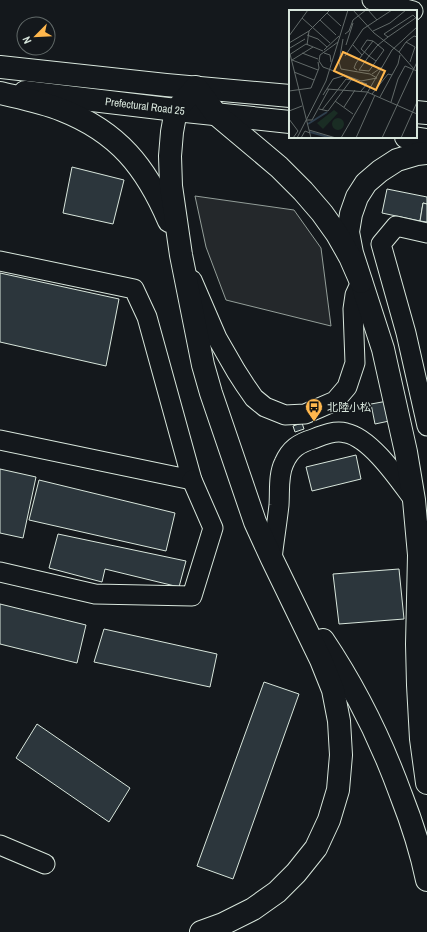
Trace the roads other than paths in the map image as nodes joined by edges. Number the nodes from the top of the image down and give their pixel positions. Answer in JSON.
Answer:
{"nodes":[{"id":1,"x":372,"y":0,"type":"edge"},
{"id":2,"x":409,"y":10,"type":"edge"},
{"id":3,"x":417,"y":12,"type":"edge"},
{"id":4,"x":427,"y":15,"type":"edge"},
{"id":5,"x":0,"y":67,"type":"edge"},
{"id":6,"x":196,"y":88,"type":"junction"},
{"id":7,"x":0,"y":89,"type":"edge"},
{"id":8,"x":0,"y":93,"type":"edge"},
{"id":9,"x":289,"y":96,"type":"edge"},
{"id":10,"x":176,"y":110,"type":"junction"},
{"id":11,"x":417,"y":112,"type":"edge"},
{"id":12,"x":427,"y":113,"type":"edge"},
{"id":13,"x":216,"y":114,"type":"junction"},
{"id":14,"x":289,"y":122,"type":"edge"},
{"id":15,"x":413,"y":138,"type":"edge"},
{"id":16,"x":427,"y":140,"type":"edge"},
{"id":17,"x":427,"y":153,"type":"edge"},
{"id":18,"x":427,"y":233,"type":"edge"},
{"id":19,"x":180,"y":254,"type":"junction"},
{"id":20,"x":0,"y":261,"type":"edge"},
{"id":21,"x":361,"y":282,"type":"junction"},
{"id":22,"x":427,"y":426,"type":"edge"},
{"id":23,"x":0,"y":440,"type":"edge"},
{"id":24,"x":192,"y":480,"type":"junction"},
{"id":25,"x":414,"y":500,"type":"junction"},
{"id":26,"x":419,"y":555,"type":"junction"},
{"id":27,"x":272,"y":559,"type":"junction"},
{"id":28,"x":0,"y":572,"type":"edge"},
{"id":29,"x":286,"y":589,"type":"junction"},
{"id":30,"x":427,"y":623,"type":"edge"},
{"id":31,"x":427,"y":783,"type":"edge"},
{"id":32,"x":0,"y":845,"type":"edge"},
{"id":33,"x":45,"y":864,"type":"dead end"},
{"id":34,"x":427,"y":880,"type":"edge"},
{"id":35,"x":201,"y":932,"type":"edge"}],
"edges":[{"from":1,"to":2,"type":"street"},
{"from":3,"to":4,"type":"street"},
{"from":5,"to":6,"type":"main road","name":"Prefectural Road 25"},
{"from":6,"to":9,"type":"main road","name":"Prefectural Road 25"},
{"from":6,"to":10,"type":"main road"},
{"from":6,"to":13,"type":"main road"},
{"from":7,"to":10,"type":"main road","name":"Prefectural Road 25"},
{"from":8,"to":19,"type":"main road"},
{"from":10,"to":13,"type":"main road","name":"Prefectural Road 25"},
{"from":10,"to":19,"type":"main road"},
{"from":11,"to":12,"type":"main road"},
{"from":13,"to":14,"type":"main road","name":"Prefectural Road 25"},
{"from":13,"to":21,"type":"main road"},
{"from":15,"to":16,"type":"main road"},
{"from":17,"to":21,"type":"main road"},
{"from":18,"to":22,"type":"street"},
{"from":19,"to":21,"type":"street"},
{"from":19,"to":27,"type":"main road"},
{"from":20,"to":24,"type":"street"},
{"from":21,"to":25,"type":"main road"},
{"from":23,"to":24,"type":"street"},
{"from":24,"to":28,"type":"street"},
{"from":25,"to":26,"type":"main road"},
{"from":25,"to":27,"type":"street"},
{"from":26,"to":30,"type":"main road"},
{"from":26,"to":31,"type":"main road"},
{"from":27,"to":29,"type":"main road"},
{"from":29,"to":34,"type":"main road"},
{"from":29,"to":35,"type":"main road"},
{"from":32,"to":33,"type":"street"}]}
